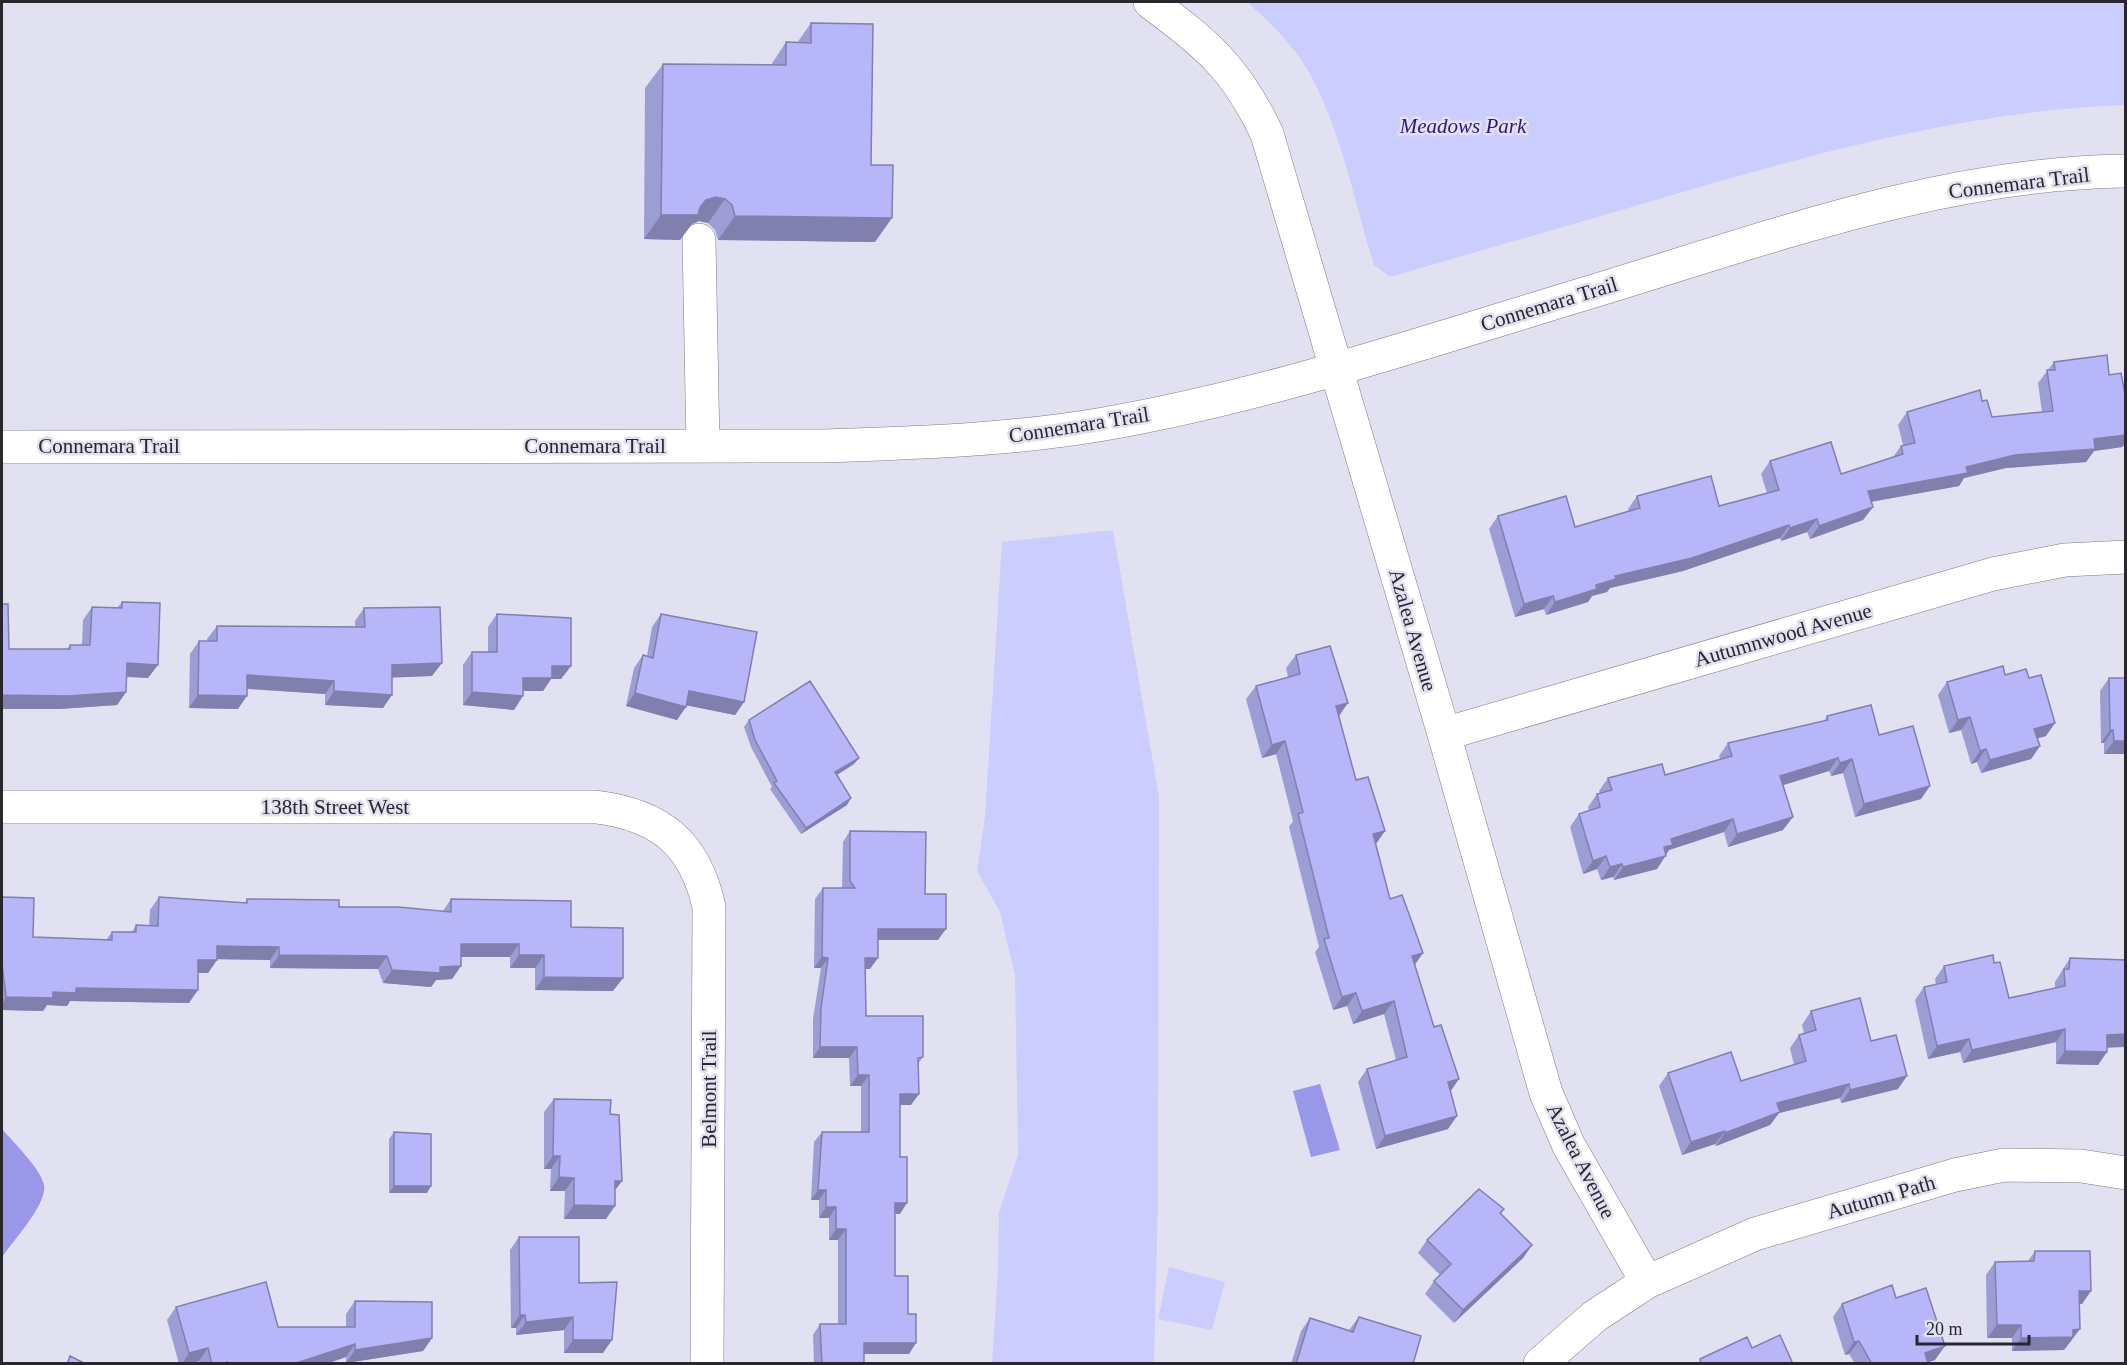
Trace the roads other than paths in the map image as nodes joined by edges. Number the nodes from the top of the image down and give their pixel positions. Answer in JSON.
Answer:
{"nodes":[{"id":1,"x":1150,"y":2,"type":"edge"},
{"id":2,"x":2126,"y":171,"type":"edge"},
{"id":3,"x":699,"y":240,"type":"edge"},
{"id":4,"x":1335,"y":368,"type":"junction"},
{"id":5,"x":703,"y":446,"type":"junction"},
{"id":6,"x":2,"y":447,"type":"edge"},
{"id":7,"x":2126,"y":557,"type":"edge"},
{"id":8,"x":1444,"y":734,"type":"junction"},
{"id":9,"x":2,"y":807,"type":"edge"},
{"id":10,"x":663,"y":829,"type":"joint"},
{"id":11,"x":2126,"y":1173,"type":"edge"},
{"id":12,"x":1647,"y":1282,"type":"junction"},
{"id":13,"x":707,"y":1364,"type":"edge"},
{"id":14,"x":1540,"y":1364,"type":"edge"}],
"edges":[{"from":1,"to":4,"type":"street","name":"Azalea Avenue"},
{"from":2,"to":4,"type":"street","name":"Connemara Trail"},
{"from":3,"to":5,"type":"street"},
{"from":4,"to":5,"type":"street","name":"Connemara Trail"},
{"from":4,"to":8,"type":"street","name":"Azalea Avenue"},
{"from":5,"to":6,"type":"street","name":"Connemara Trail"},
{"from":7,"to":8,"type":"street","name":"Autumnwood Avenue"},
{"from":8,"to":12,"type":"street","name":"Azalea Avenue"},
{"from":9,"to":10,"type":"street","name":"138th Street West"},
{"from":10,"to":13,"type":"street","name":"Belmont Trail"},
{"from":11,"to":12,"type":"street","name":"Autumn Path"},
{"from":12,"to":14,"type":"street","name":"Autumn Path"}]}
